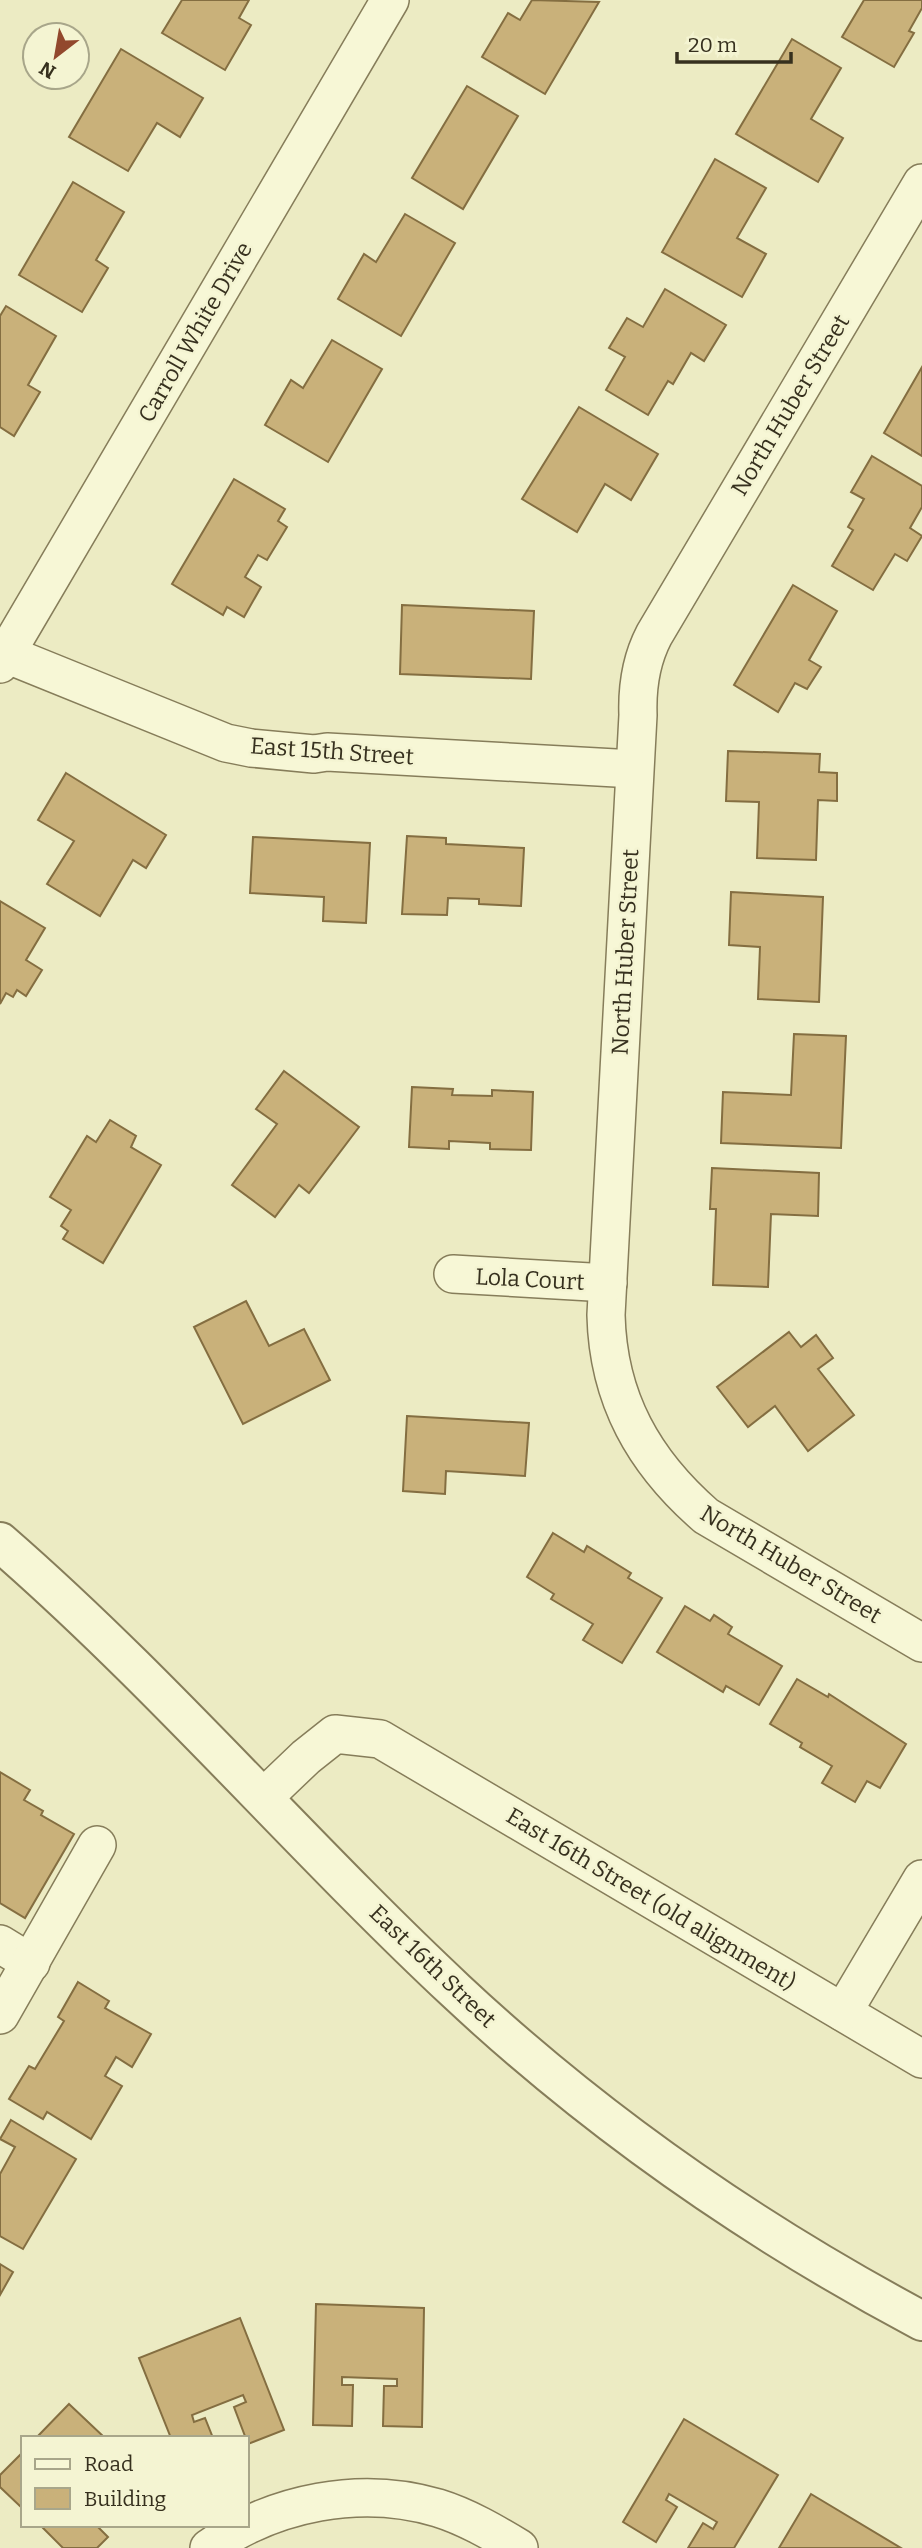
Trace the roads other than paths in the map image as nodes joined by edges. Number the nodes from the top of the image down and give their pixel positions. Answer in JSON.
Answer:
{"nodes":[{"id":1,"x":390,"y":0,"type":"edge"},
{"id":2,"x":922,"y":183,"type":"edge"},
{"id":3,"x":3,"y":659,"type":"edge"},
{"id":4,"x":634,"y":769,"type":"junction"},
{"id":5,"x":453,"y":1274,"type":"dead end"},
{"id":6,"x":608,"y":1283,"type":"junction"},
{"id":7,"x":0,"y":1542,"type":"edge"},
{"id":8,"x":922,"y":1643,"type":"edge"},
{"id":9,"x":263,"y":1798,"type":"junction"},
{"id":10,"x":97,"y":1845,"type":"dead end"},
{"id":11,"x":922,"y":1879,"type":"edge"},
{"id":12,"x":0,"y":1944,"type":"edge"},
{"id":13,"x":31,"y":1963,"type":"junction"},
{"id":14,"x":843,"y":2012,"type":"junction"},
{"id":15,"x":0,"y":2015,"type":"edge"},
{"id":16,"x":922,"y":2059,"type":"edge"},
{"id":17,"x":922,"y":2321,"type":"edge"},
{"id":18,"x":248,"y":2526,"type":"edge"},
{"id":19,"x":246,"y":2527,"type":"edge"},
{"id":20,"x":209,"y":2548,"type":"edge"},
{"id":21,"x":519,"y":2548,"type":"edge"}],
"edges":[{"from":1,"to":3,"type":"street","name":"Carroll White Drive"},
{"from":2,"to":4,"type":"street","name":"North Huber Street"},
{"from":3,"to":4,"type":"street","name":"East 15th Street"},
{"from":4,"to":6,"type":"street","name":"North Huber Street"},
{"from":5,"to":6,"type":"street","name":"Lola Court"},
{"from":6,"to":8,"type":"street","name":"North Huber Street"},
{"from":7,"to":9,"type":"street","name":"East 16th Street"},
{"from":9,"to":14,"type":"street","name":"East 16th Street (old alignment)"},
{"from":9,"to":17,"type":"street","name":"East 16th Street"},
{"from":10,"to":13,"type":"street"},
{"from":11,"to":14,"type":"street"},
{"from":12,"to":13,"type":"street"},
{"from":13,"to":15,"type":"street"},
{"from":14,"to":16,"type":"street","name":"East 16th Street (old alignment)"},
{"from":18,"to":21,"type":"street"},
{"from":19,"to":20,"type":"street"}]}
